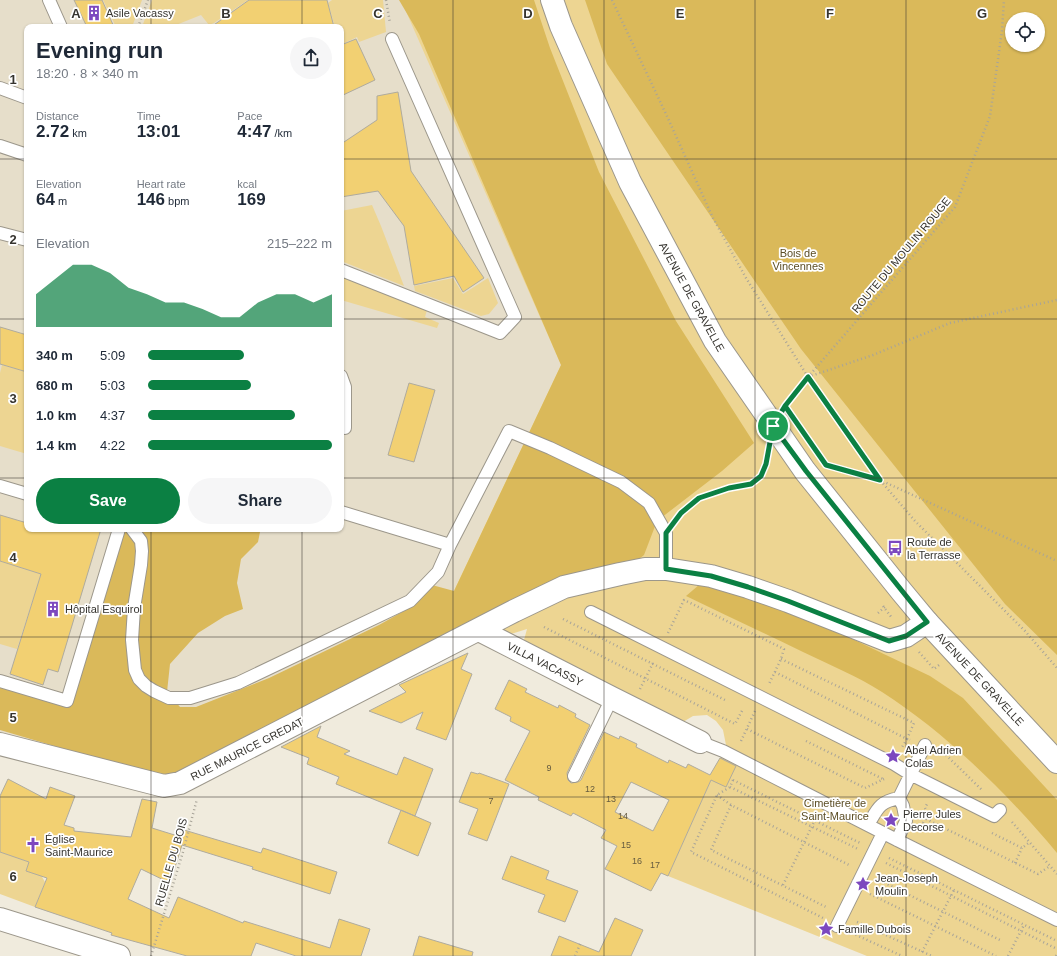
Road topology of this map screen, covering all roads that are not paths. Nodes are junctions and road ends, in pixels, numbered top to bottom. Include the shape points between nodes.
1 (49, 0) edge
2 (552, 0) edge
3 (60, 24) edge
4 (392, 39) road end
5 (0, 88) edge
6 (24, 97) edge
7 (0, 146) edge
8 (24, 154) edge
9 (0, 233) edge
10 (24, 239) edge
11 (344, 271) edge
12 (344, 384) edge
13 (345, 428) dead end
14 (0, 486) edge
15 (24, 493) edge
16 (344, 513) edge
17 (118, 532) edge
18 (134, 532) edge
19 (450, 545) junction
20 (666, 569) junction
21 (591, 612) dead end
22 (927, 622) junction
23 (479, 630) junction
24 (0, 681) edge
25 (612, 698) junction
26 (700, 742) joint
27 (0, 744) edge
28 (925, 745) dead end
29 (1057, 762) edge
30 (910, 774) junction
31 (574, 776) dead end
32 (899, 798) junction
33 (1000, 810) dead end
34 (868, 825) junction
35 (883, 832) junction
36 (897, 840) junction
37 (0, 919) edge
38 (1057, 920) edge
39 (840, 921) road end
40 (119, 956) edge

1 - 3 lane
2 - 22 street, AVENUE DE GRAVELLE via 630,182 715,341 806,471
4 - 11 lane via 515,317 500,333
5 - 6 lane
7 - 8 lane
9 - 10 lane
12 - 13 lane
14 - 15 lane
16 - 19 lane
17 - 24 lane via 67,701
18 - 19 lane via 141,541 142,551 132,640 135,670 146,686 169,698 177,699 190,698 238,683 410,601 438,572
19 - 20 lane via 509,431 621,482 649,503 666,533
20 - 22 street via 711,576 748,587 889,641 906,636
20 - 23 street via 626,573 564,587
21 - 30 lane
22 - 29 street, AVENUE DE GRAVELLE
23 - 25 street, VILLA VACASSY
23 - 27 street, RUE MAURICE GREDAT via 180,784 164,786
25 - 26 street, VILLA VACASSY
25 - 31 lane
26 - 34 lane via 724,750
28 - 30 lane
30 - 32 lane
30 - 33 lane via 994,816
32 - 34 lane via 887,800 878,807
32 - 36 lane via 906,822
34 - 35 lane
35 - 36 lane
35 - 39 lane
36 - 38 lane
37 - 40 street

